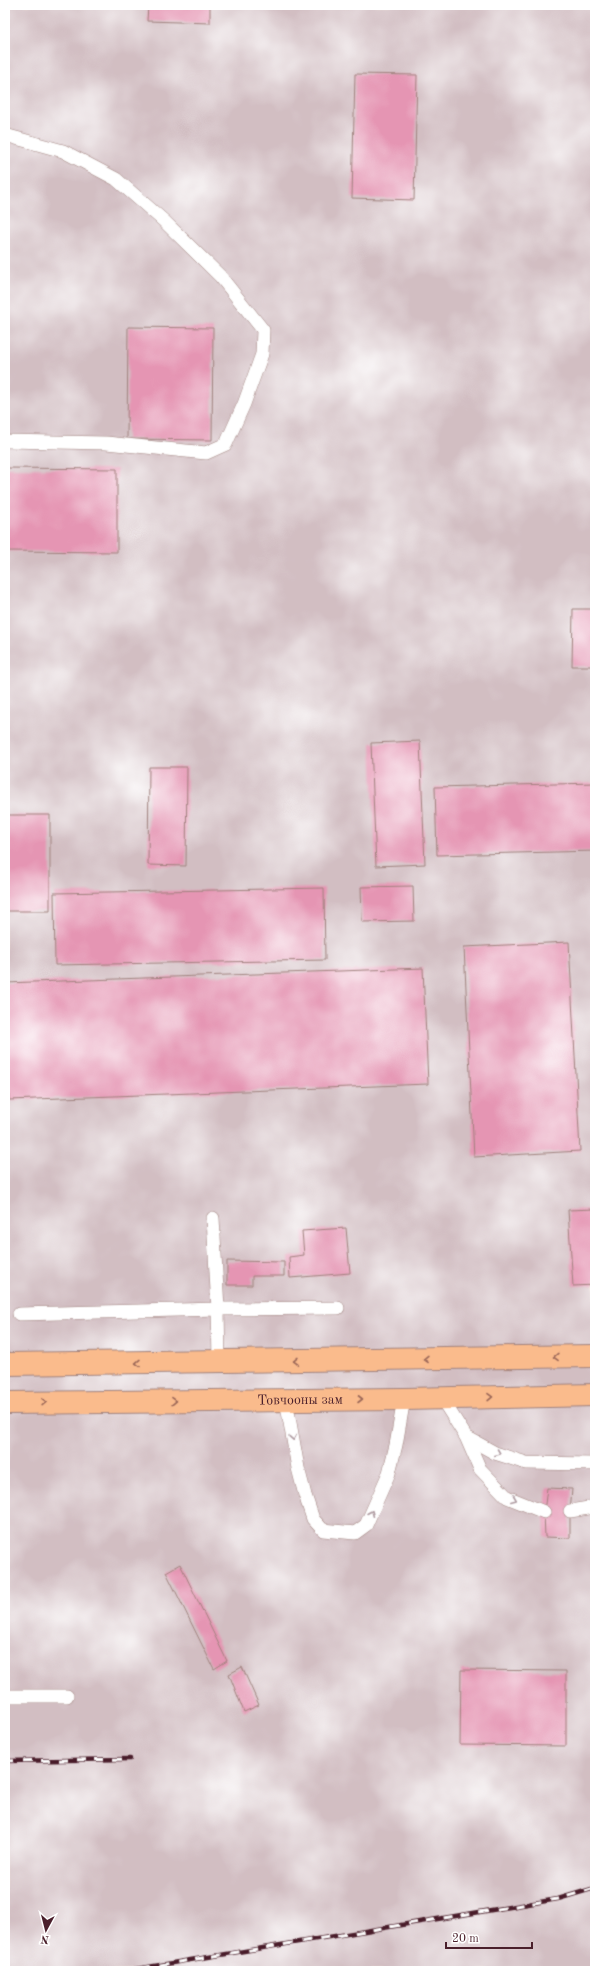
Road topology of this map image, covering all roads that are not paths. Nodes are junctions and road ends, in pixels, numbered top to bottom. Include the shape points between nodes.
1 (5, 135) edge
2 (5, 441) edge
3 (213, 1218) dead end
4 (218, 1308) junction
5 (338, 1308) dead end
6 (19, 1314) dead end
7 (595, 1356) edge
8 (219, 1362) junction
9 (5, 1364) edge
10 (595, 1395) edge
11 (442, 1398) junction
12 (404, 1399) junction
13 (286, 1400) junction
14 (5, 1403) edge
15 (466, 1437) junction
16 (595, 1464) edge
17 (595, 1507) edge
18 (570, 1511) dead end
19 (544, 1512) dead end
20 (5, 1696) edge
21 (67, 1696) dead end

1 - 2 lane via 62,151 116,179 164,221 220,276 263,330 262,354 226,444 206,453 106,442
3 - 4 lane
4 - 5 lane
4 - 6 lane
4 - 8 lane
7 -> 8 highway
8 -> 9 highway
11 -> 10 highway, Товчооны зам
11 - 12 highway, Товчооны зам
11 - 15 lane
13 -> 12 highway, Товчооны зам
13 -> 12 lane via 298,1468 313,1519 323,1530 355,1533 366,1525 389,1473
14 -> 13 highway, Товчооны зам
15 -> 16 lane via 495,1453 526,1463
15 -> 19 lane via 480,1469 507,1496
17 - 18 lane
20 - 21 lane

